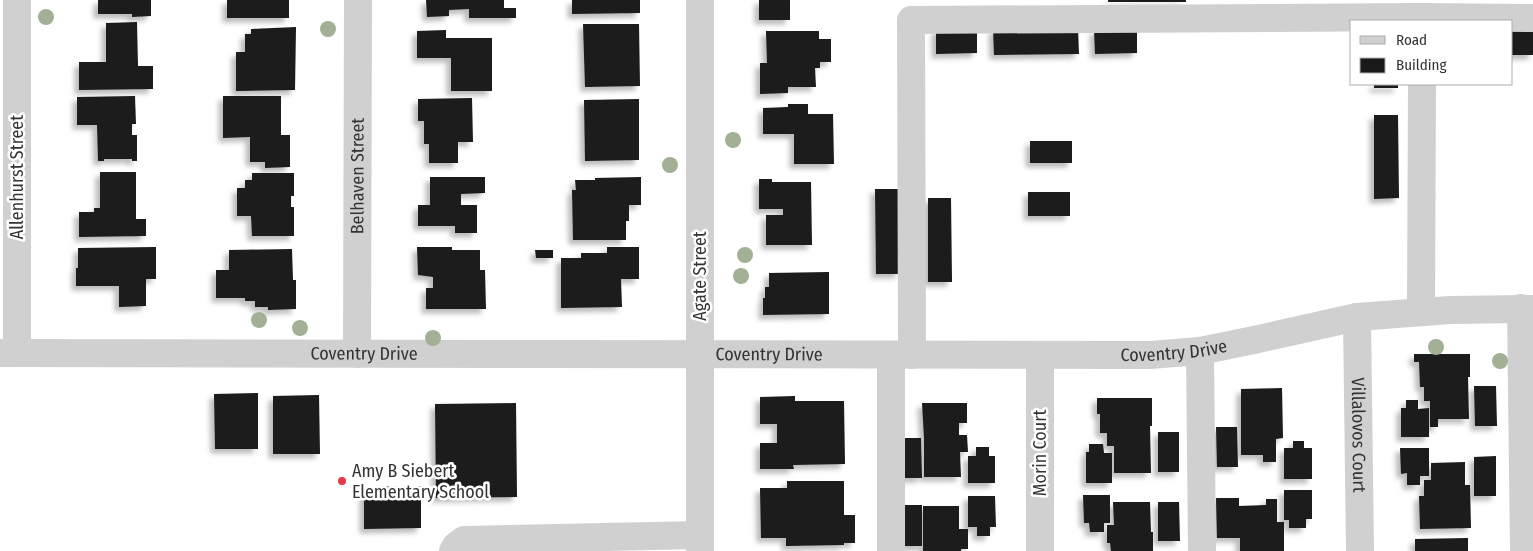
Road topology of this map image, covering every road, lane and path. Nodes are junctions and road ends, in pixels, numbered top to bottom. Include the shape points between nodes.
1 (18, 0) edge
2 (358, 0) edge
3 (700, 0) edge
4 (1533, 18) edge
5 (1422, 19) edge
6 (1422, 85) edge
7 (1527, 309) edge
8 (1421, 312) junction
9 (1357, 317) junction
10 (1200, 350) junction
11 (8, 353) edge
12 (357, 354) junction
13 (700, 355) junction
14 (901, 355) junction
15 (1040, 355) junction
16 (700, 543) edge
17 (654, 544) edge
18 (453, 551) edge
19 (891, 551) edge
20 (1040, 551) edge
21 (1202, 551) edge
22 (1360, 551) edge
23 (1524, 551) edge

1 - 11 street, Allenhurst Street
2 - 12 street, Belhaven Street
3 - 13 street, Agate Street
4 - 5 street
5 - 14 street via 911,20
6 - 8 street
7 - 8 street, Coventry Drive
7 - 23 street
8 - 9 street, Coventry Drive
9 - 10 street, Coventry Drive
9 - 22 street, Villalovos Court
10 - 15 street, Coventry Drive via 1150,355
10 - 21 street
11 - 12 street, Coventry Drive
12 - 13 street, Coventry Drive
13 - 14 street, Coventry Drive
13 - 16 street, Agate Street
14 - 15 street, Coventry Drive
14 - 19 street
15 - 20 street, Morin Court
16 - 17 street
17 - 18 street via 464,540

